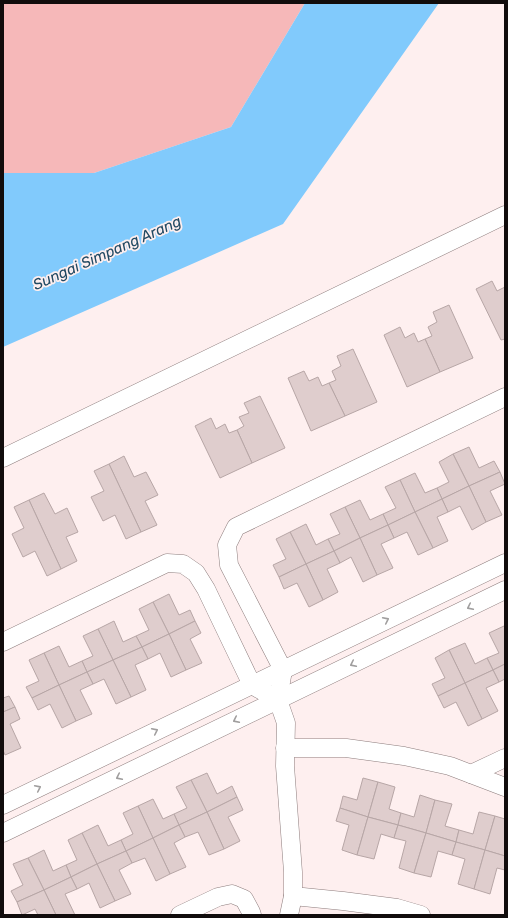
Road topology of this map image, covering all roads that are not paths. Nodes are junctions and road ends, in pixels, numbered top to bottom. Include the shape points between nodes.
1 (505, 215) edge
2 (505, 397) edge
3 (3, 458) edge
4 (505, 562) edge
5 (505, 590) edge
6 (3, 642) edge
7 (282, 670) junction
8 (252, 685) junction
9 (278, 700) junction
10 (285, 748) junction
11 (505, 758) edge
12 (471, 774) junction
13 (505, 787) edge
14 (3, 805) edge
15 (3, 833) edge
16 (293, 896) junction
17 (180, 915) edge
18 (252, 915) edge
19 (289, 915) edge
20 (421, 915) edge

1 - 3 street
2 - 7 street via 236,527 227,545 229,565
7 -> 4 street
5 -> 9 street
6 - 8 street via 167,563 183,564 196,573 206,588
7 - 8 street
7 - 9 street
8 - 9 street
14 -> 8 street
9 - 10 street via 286,723
9 -> 15 street
10 - 12 street via 346,748 404,756 450,766
10 - 16 street
11 - 12 street
12 - 13 street
16 - 19 street
16 - 20 street via 397,908
17 - 18 street via 218,897 232,894 244,899

